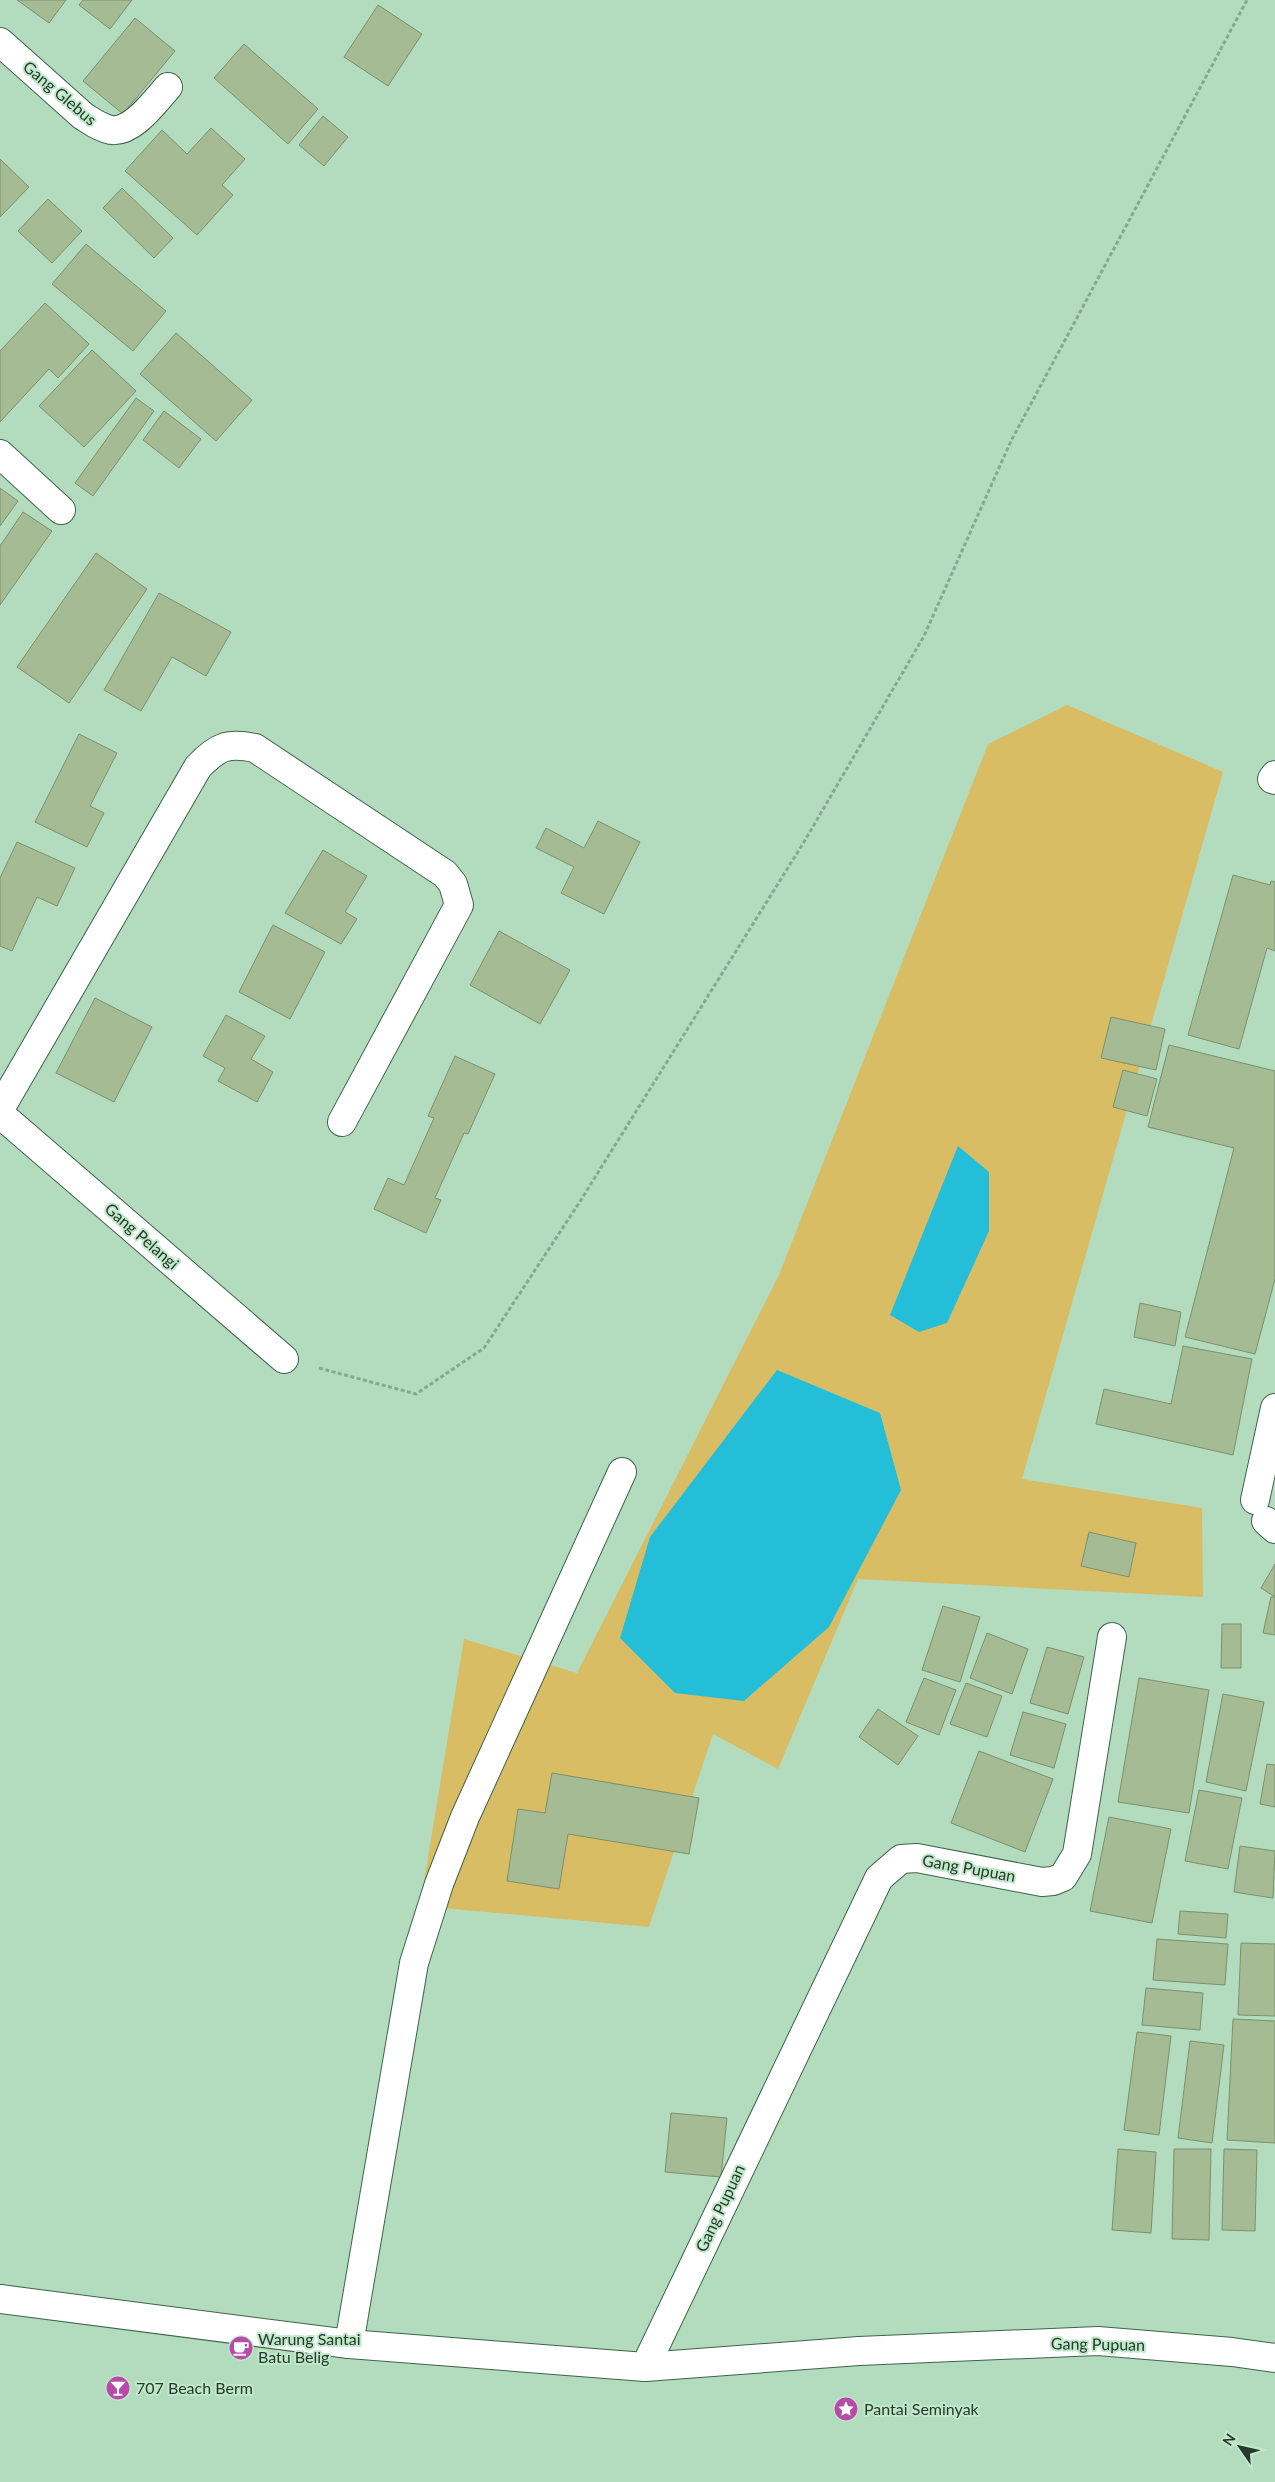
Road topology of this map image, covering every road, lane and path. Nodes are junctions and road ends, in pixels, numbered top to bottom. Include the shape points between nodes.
1 (1246, 0) edge
2 (0, 42) edge
3 (168, 87) dead end
4 (0, 454) edge
5 (61, 510) dead end
6 (1275, 775) edge
7 (1275, 780) edge
8 (0, 1109) edge
9 (0, 1114) edge
10 (342, 1122) dead end
11 (284, 1359) joint
12 (1275, 1408) edge
13 (622, 1472) dead end
14 (1266, 1517) edge
15 (1112, 1637) dead end
16 (0, 2299) edge
17 (349, 2344) junction
18 (1275, 2358) edge
19 (645, 2367) junction

1 - 11 path via 1012,442 924,636 804,842 484,1348 416,1394
2 - 3 street, Gang Glebus via 83,116 112,130 136,122
4 - 5 street
6 - 7 street via 1272,779
8 - 10 street via 198,767 223,747 239,744 255,748 445,874 453,884 459,905
9 - 11 street, Gang Pelangi
12 - 14 street
13 - 17 street via 465,1817 414,1963
15 - 19 street, Gang Pupuan via 1072,1865 1063,1877 1042,1882 917,1858 901,1859 878,1878
16 - 17 street
17 - 19 street
18 - 19 street, Gang Pupuan via 1098,2341 859,2351

